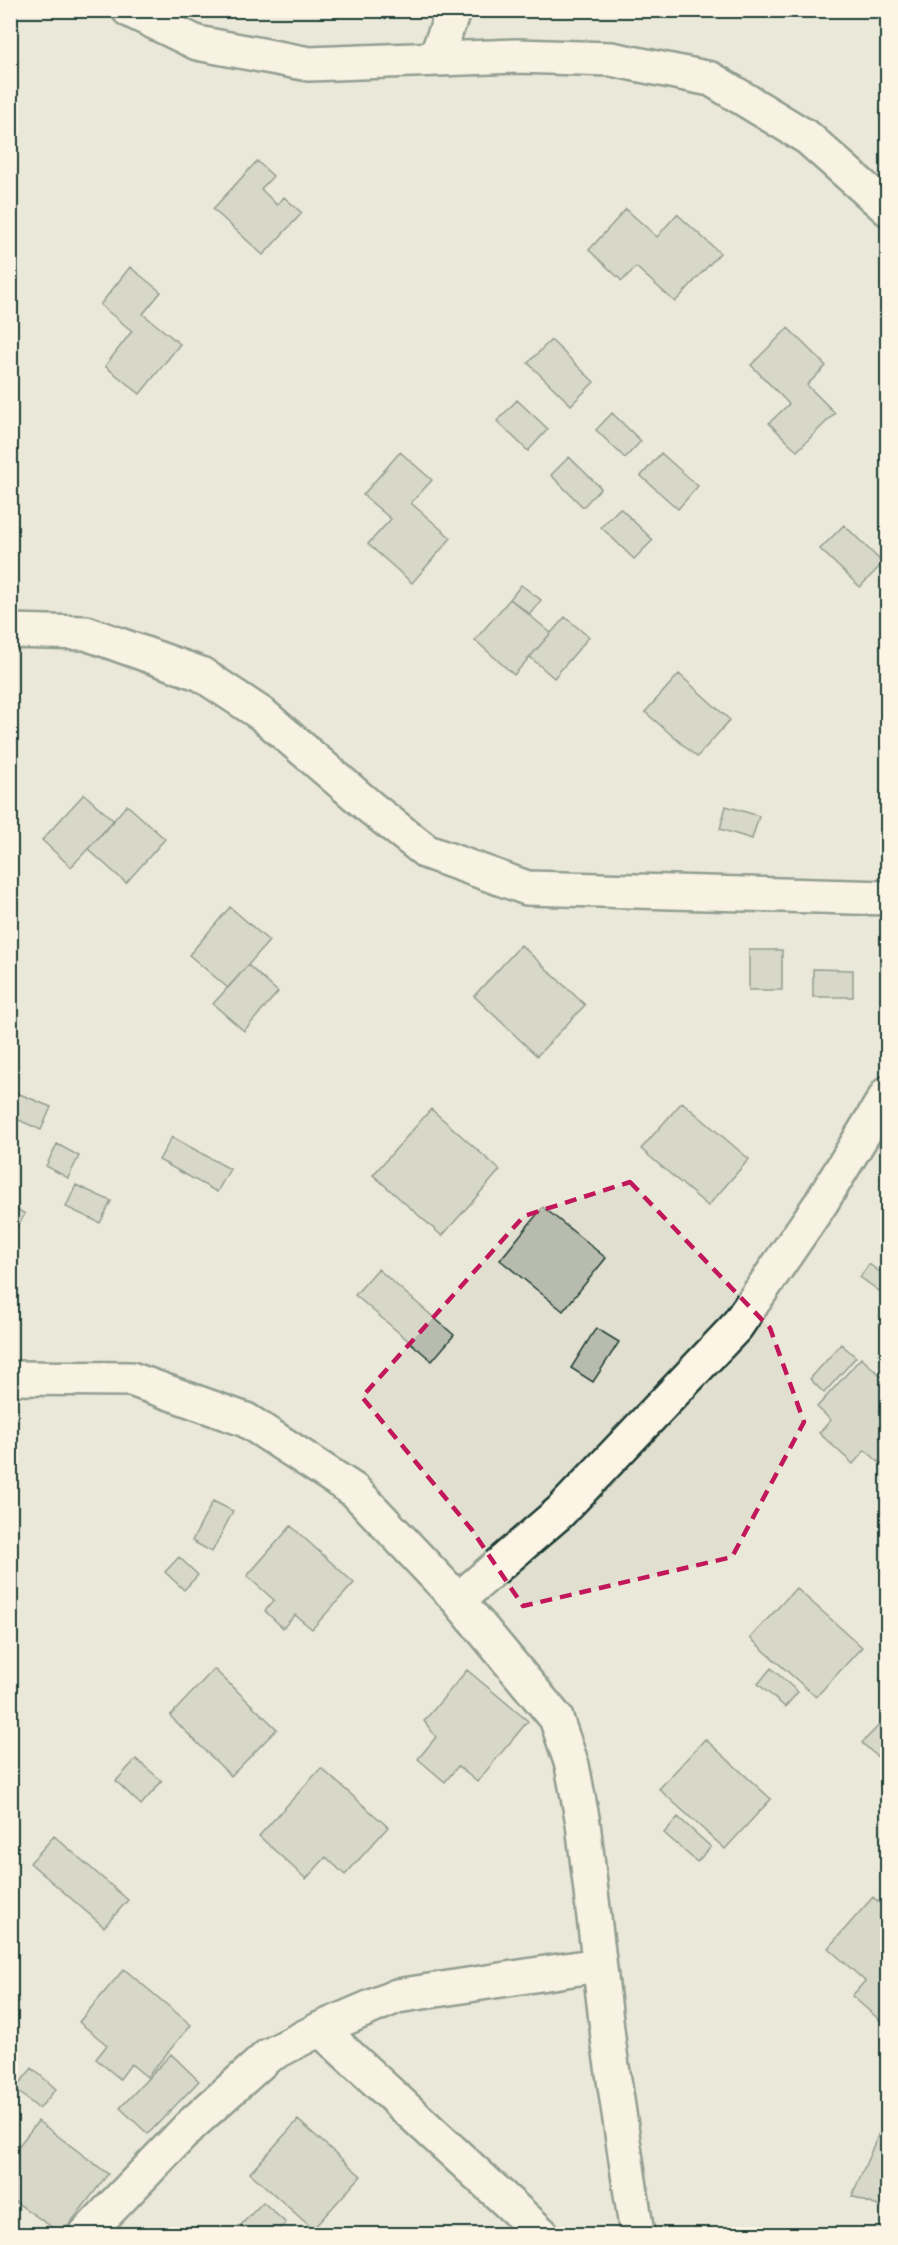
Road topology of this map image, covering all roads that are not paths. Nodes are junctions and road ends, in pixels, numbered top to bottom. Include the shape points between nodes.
1 (129, 10) edge
2 (453, 10) edge
3 (435, 59) junction
4 (886, 206) edge
5 (10, 631) edge
6 (888, 898) edge
7 (888, 1093) edge
8 (10, 1378) edge
9 (458, 1600) junction
10 (598, 1965) junction
11 (320, 2029) junction
12 (86, 2235) edge
13 (542, 2235) edge
14 (637, 2235) edge

1 - 3 street via 197,43 309,64
2 - 3 street
3 - 4 street via 611,59 711,79 808,138
5 - 6 street via 86,633 201,674 263,714 427,852 527,888
7 - 9 street via 821,1203 736,1327 560,1512
8 - 9 street via 131,1379 246,1420 355,1491
9 - 10 street via 556,1718 572,1765 583,1823
10 - 11 street via 397,1996
10 - 14 street
11 - 12 street via 268,2056 192,2124
11 - 13 street

